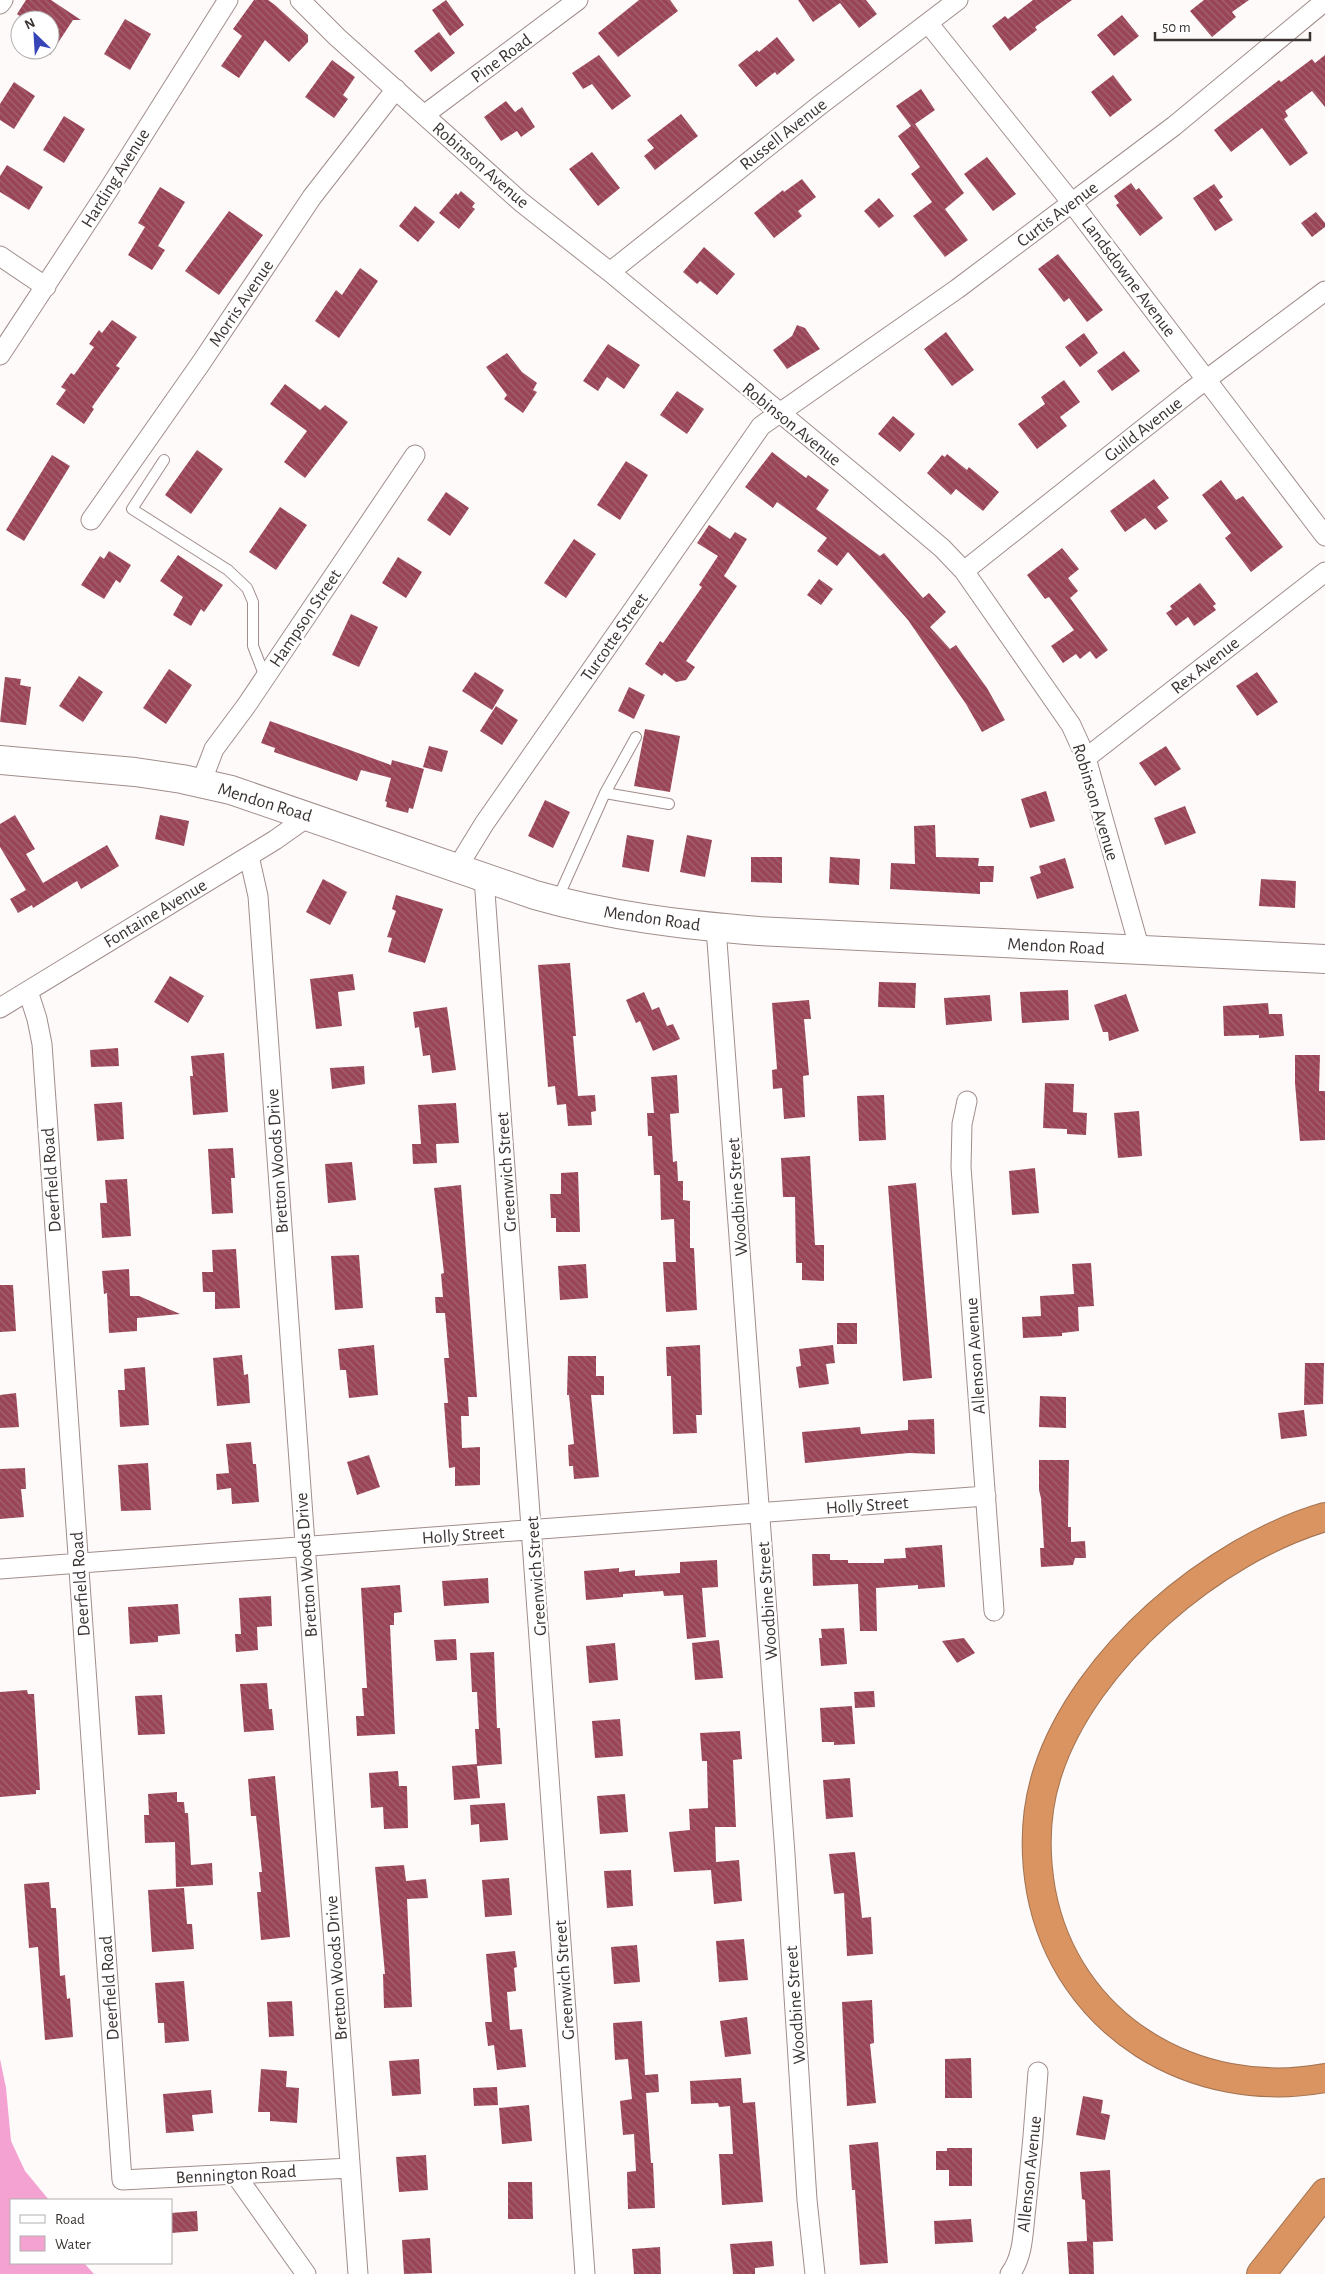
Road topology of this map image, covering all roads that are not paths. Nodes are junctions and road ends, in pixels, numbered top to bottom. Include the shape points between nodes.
1 (3, 0) edge
2 (228, 0) edge
3 (300, 0) edge
4 (578, 0) edge
5 (958, 0) edge
6 (1325, 1) edge
7 (0, 4) edge
8 (928, 23) junction
9 (396, 89) junction
10 (424, 115) junction
11 (1072, 202) junction
12 (0, 256) edge
13 (610, 272) junction
14 (46, 287) junction
15 (1325, 291) edge
16 (0, 355) edge
17 (1207, 379) junction
18 (779, 414) junction
19 (415, 455) dead end
20 (164, 460) dead end
21 (91, 520) dead end
22 (1325, 536) edge
23 (964, 571) junction
24 (1325, 572) edge
25 (266, 677) junction
26 (636, 737) dead end
27 (1086, 758) junction
28 (3, 765) edge
29 (201, 783) junction
30 (606, 793) junction
31 (669, 804) dead end
32 (309, 816) junction
33 (249, 856) junction
34 (457, 868) junction
35 (484, 878) junction
36 (557, 901) junction
37 (716, 928) junction
38 (1140, 950) junction
39 (1325, 959) edge
40 (28, 991) junction
41 (0, 1008) edge
42 (967, 1101) dead end
43 (986, 1496) junction
44 (760, 1513) junction
45 (1325, 1517) edge
46 (532, 1530) junction
47 (305, 1546) junction
48 (78, 1563) junction
49 (0, 1569) edge
50 (994, 1611) dead end
51 (1038, 2072) dead end
52 (1325, 2078) edge
53 (350, 2168) junction
54 (236, 2174) junction
55 (122, 2180) joint
56 (1325, 2193) edge
57 (306, 2274) edge
58 (358, 2274) edge
59 (585, 2274) edge
60 (815, 2274) edge
61 (1010, 2274) edge
62 (1261, 2274) edge

1 - 7 street
2 - 14 street, Harding Avenue
3 - 9 street, Robinson Avenue
4 - 10 street, Pine Road
5 - 8 street, Russell Avenue
6 - 11 street, Curtis Avenue via 1174,126
8 - 11 street, Landsdowne Avenue
8 - 13 street, Russell Avenue
9 - 10 street, Robinson Avenue
9 - 21 street, Morris Avenue via 312,197
10 - 13 street, Robinson Avenue via 521,202
11 - 17 street, Landsdowne Avenue
11 - 18 street, Curtis Avenue via 957,289
12 - 14 street
13 - 18 street, Robinson Avenue
14 - 16 street, Harding Avenue
15 - 17 street, Guild Avenue
17 - 22 street, Landsdowne Avenue
17 - 23 street, Guild Avenue
18 - 23 street, Robinson Avenue via 935,542
18 - 34 street, Turcotte Street via 761,426 484,824
19 - 25 street, Hampson Street
20 - 25 lane via 132,509 228,570 247,588 253,602 252,646
23 - 27 street, Robinson Avenue via 1071,725
24 - 27 street, Rex Avenue
25 - 29 street, Hampson Street via 214,749
26 - 30 lane
27 - 38 street, Robinson Avenue
28 - 29 street, Mendon Road via 127,771
29 - 32 street, Mendon Road
30 - 31 lane
30 - 36 lane
32 - 33 street, Fontaine Avenue
32 - 34 street, Mendon Road
33 - 40 street, Fontaine Avenue
33 - 47 street, Bretton Woods Drive via 258,896
34 - 35 street, Mendon Road
35 - 36 street, Mendon Road
35 - 46 street, Greenwich Street
36 - 37 street, Mendon Road via 642,918
37 - 38 street, Mendon Road
37 - 44 street, Woodbine Street
38 - 39 street, Mendon Road
40 - 41 street, Fontaine Avenue
40 - 48 street, Deerfield Road via 38,1019 42,1044
42 - 43 street, Allenson Avenue via 960,1159
43 - 44 street, Holly Street
43 - 50 street, Allenson Avenue
44 - 46 street, Holly Street
44 - 60 street, Woodbine Street via 807,2200
45 - 52 highway via 1266,1540 1216,1568 1168,1606 1122,1652 1075,1714 1053,1757 1042,1794 1036,1848 1044,1904 1061,1952 1096,2004 1126,2032 1172,2060 1225,2078 1279,2083
46 - 47 street, Holly Street
46 - 59 street, Greenwich Street
47 - 48 street, Holly Street
47 - 53 street, Bretton Woods Drive
48 - 49 street, Holly Street
48 - 55 street, Deerfield Road
51 - 61 street, Allenson Avenue via 1020,2250 1017,2265
53 - 54 street, Bennington Road
53 - 58 street, Bretton Woods Drive
54 - 55 street, Bennington Road
54 - 57 street
56 - 62 highway

